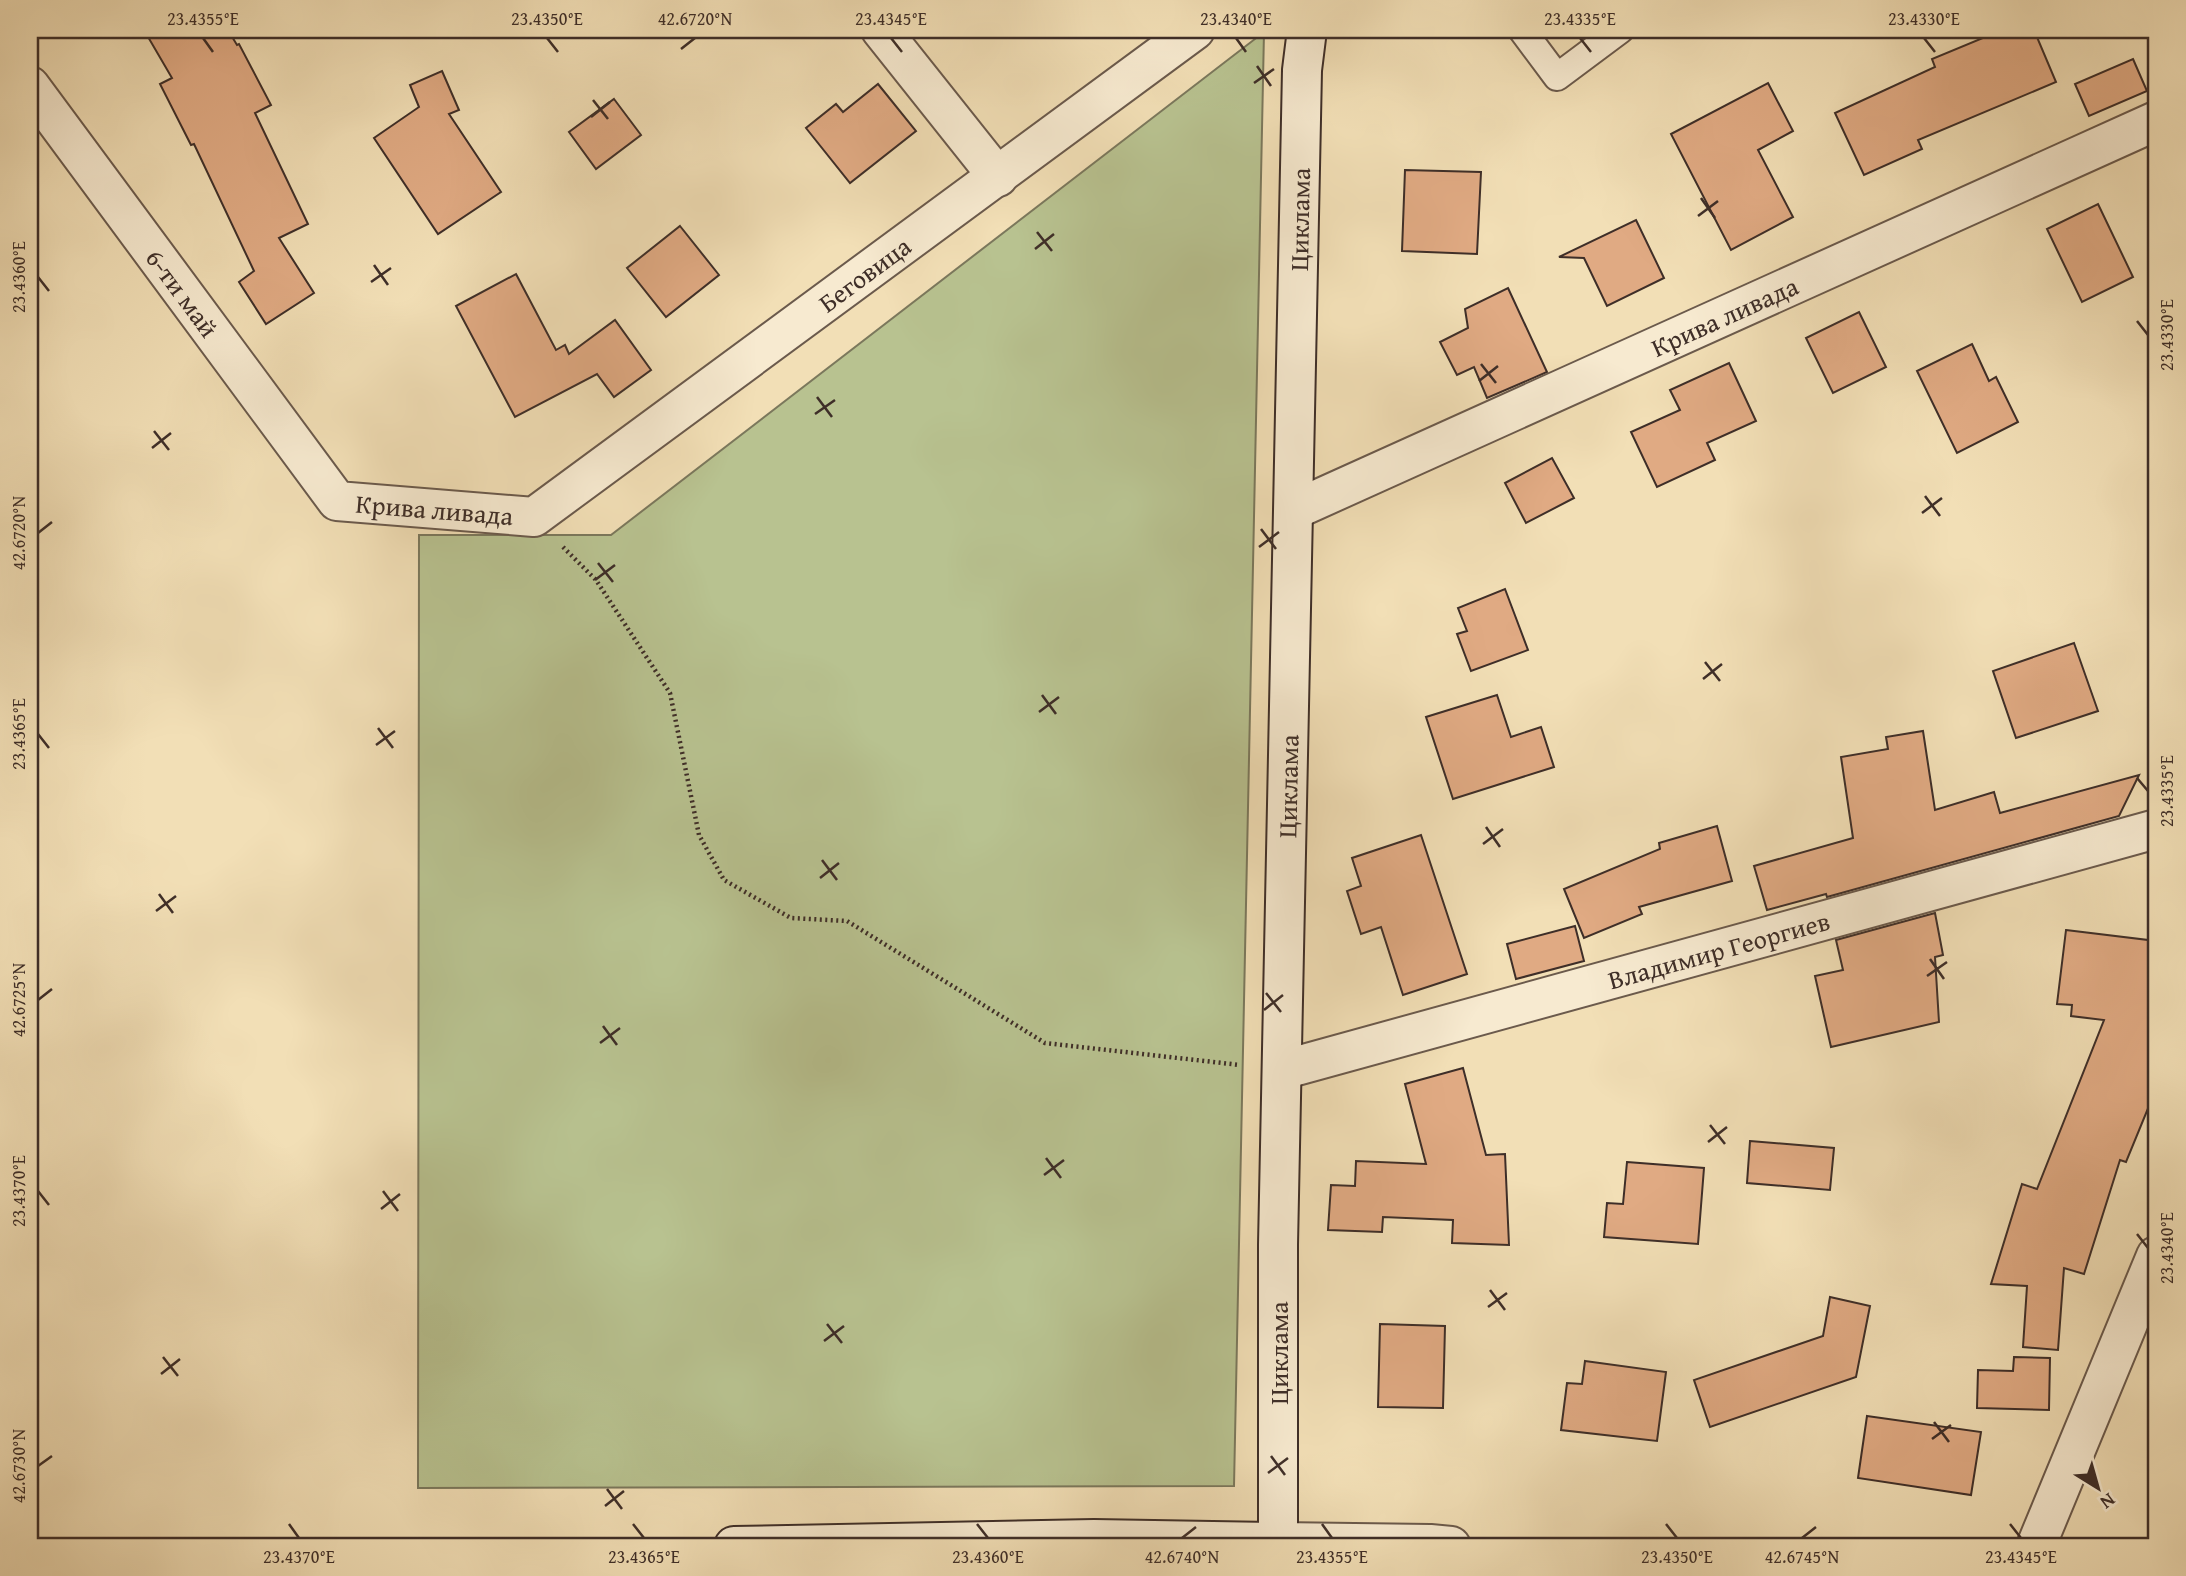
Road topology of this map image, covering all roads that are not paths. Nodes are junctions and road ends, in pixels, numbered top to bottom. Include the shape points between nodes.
1 (881, 30) edge
2 (1195, 30) edge
3 (1307, 30) edge
4 (1522, 30) edge
5 (1620, 30) edge
6 (30, 86) edge
7 (2156, 121) edge
8 (998, 177) junction
9 (337, 500) joint
10 (1294, 510) junction
11 (534, 517) joint
12 (2156, 829) edge
13 (1283, 1070) junction
14 (2156, 1256) edge
15 (1278, 1542) junction
16 (734, 1546) edge
17 (1451, 1546) edge
18 (2036, 1546) edge

1 - 8 street
2 - 8 street, Беговица
3 - 10 street, Циклама via 1302,70
4 - 5 lane via 1557,77
6 - 9 street, 6-ти май
7 - 10 street, Крива ливада
8 - 11 street, Беговица
9 - 11 street, Крива ливада
10 - 13 street, Циклама
12 - 13 street, Владимир Георгиев
13 - 15 street, Циклама
14 - 18 street
15 - 16 street via 1094,1539
15 - 17 street

